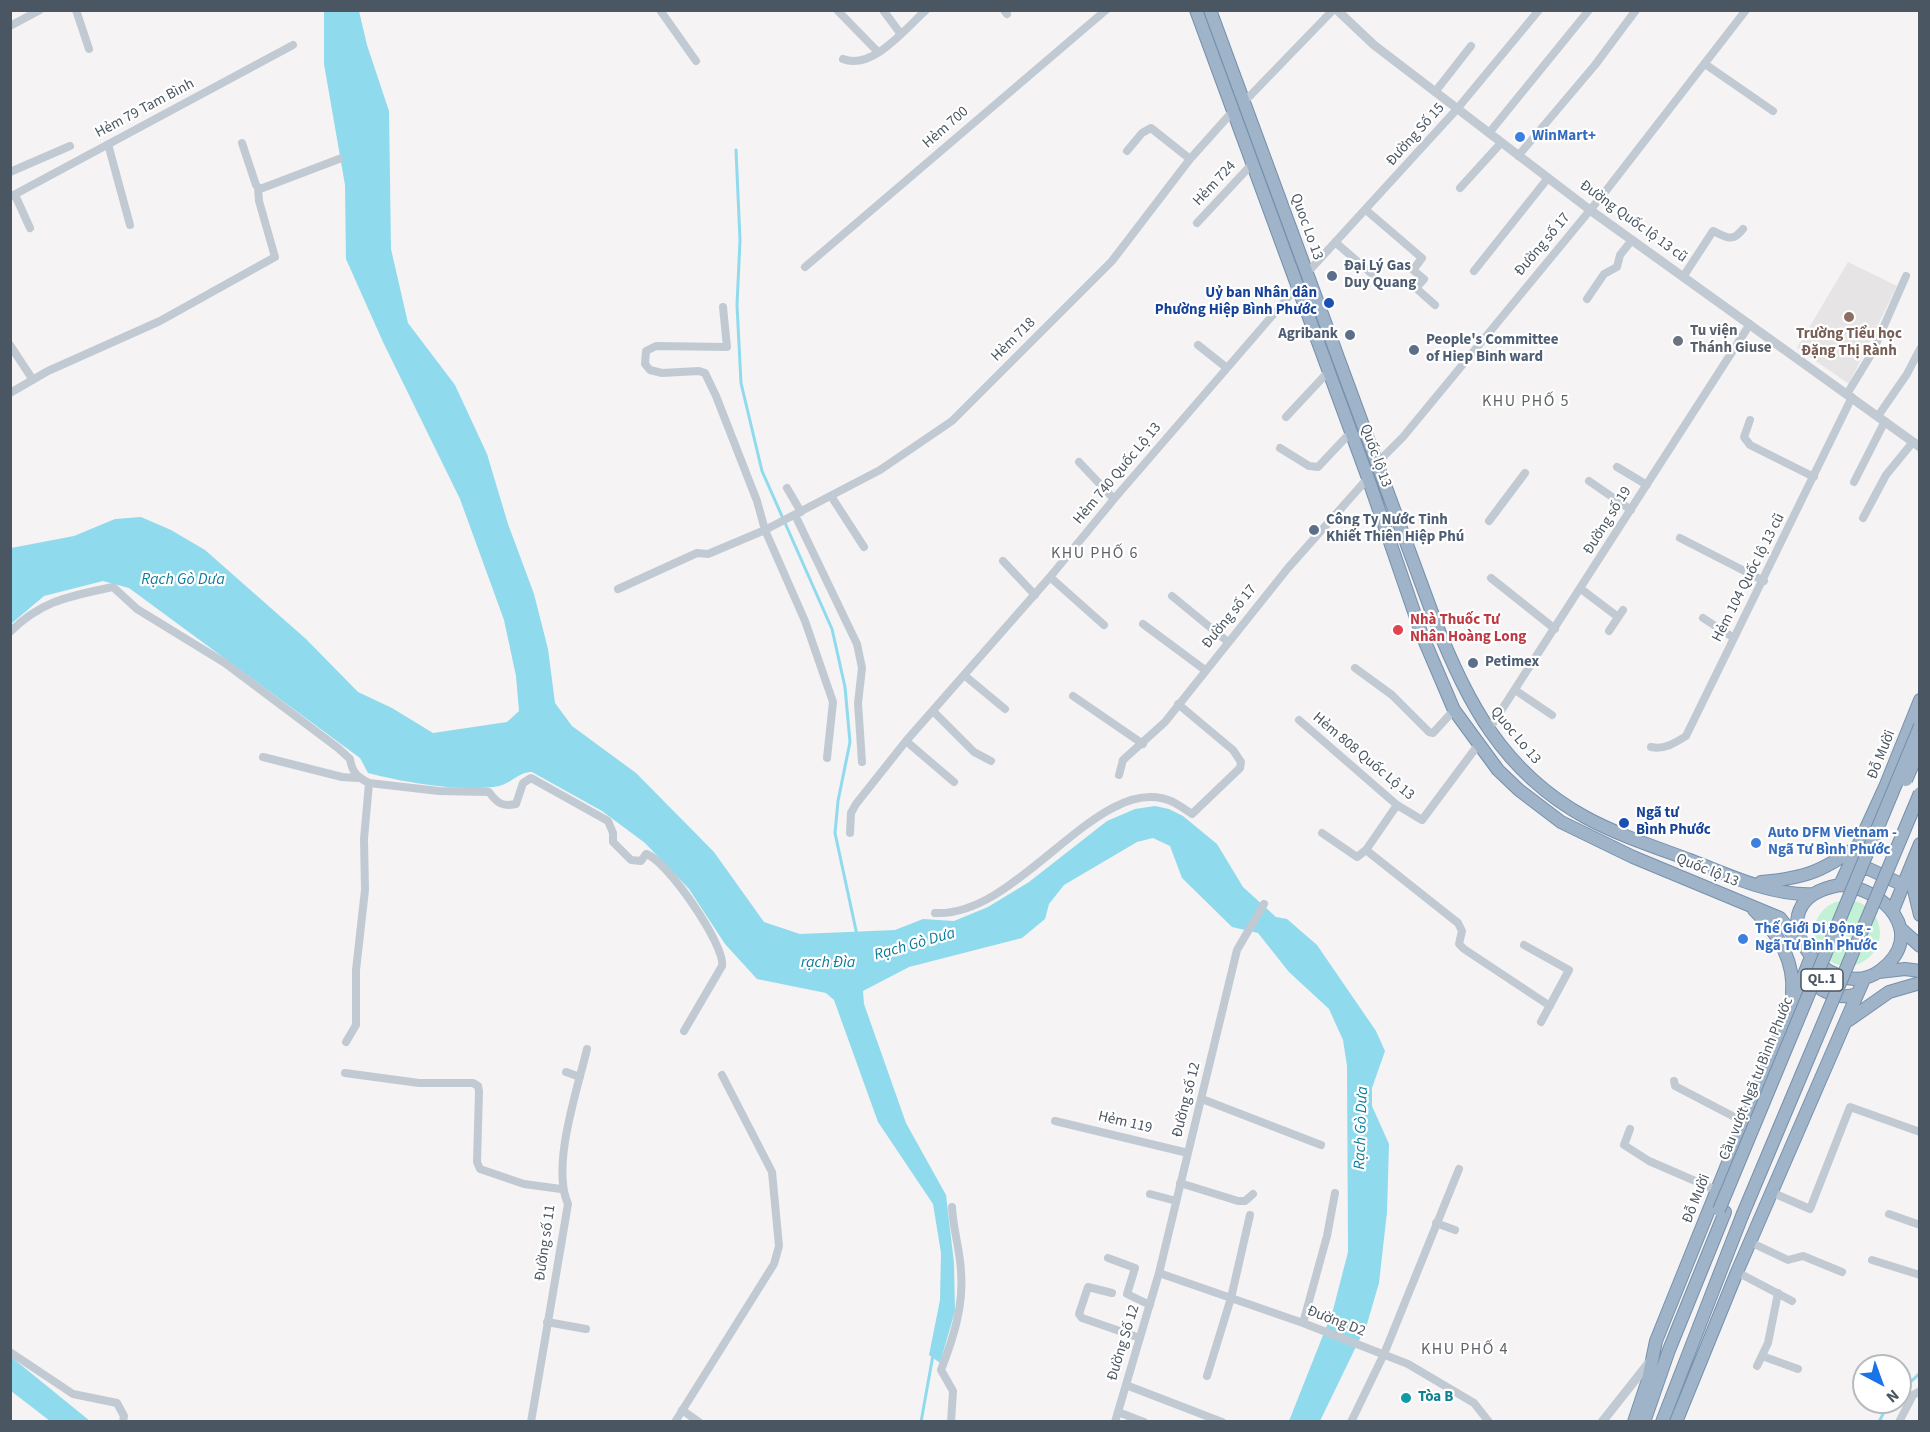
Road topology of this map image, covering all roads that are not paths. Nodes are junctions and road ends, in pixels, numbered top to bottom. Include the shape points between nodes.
1 (40, 10) edge
2 (76, 10) edge
3 (660, 10) edge
4 (883, 10) edge
5 (926, 10) edge
6 (1106, 10) edge
7 (1196, 10) edge
8 (1210, 10) edge
9 (1335, 10) edge
10 (1539, 10) edge
11 (1589, 10) edge
12 (1636, 10) edge
13 (1746, 10) edge
14 (838, 11) edge
15 (10, 26) edge
16 (900, 33) junction
17 (293, 45) dead end
18 (1471, 46) dead end
19 (89, 49) dead end
20 (878, 52) junction
21 (843, 59) dead end
22 (696, 61) dead end
23 (1705, 64) junction
24 (1435, 92) junction
25 (1245, 101) junction
26 (1458, 109) junction
27 (1233, 111) junction
28 (1773, 111) dead end
29 (1489, 133) junction
30 (242, 143) dead end
31 (1501, 143) junction
32 (108, 144) junction
33 (69, 146) dead end
34 (1127, 151) dead end
35 (1518, 156) junction
36 (339, 159) dead end
37 (1190, 159) junction
38 (1252, 164) junction
39 (10, 172) edge
40 (1548, 178) junction
41 (258, 188) junction
42 (1460, 188) dead end
43 (13, 196) edge
44 (1366, 210) junction
45 (1590, 210) junction
46 (1197, 223) dead end
47 (129, 225) dead end
48 (30, 228) dead end
49 (1743, 229) dead end
50 (1632, 240) junction
51 (1335, 242) junction
52 (805, 267) dead end
53 (1474, 271) dead end
54 (1307, 273) junction
55 (1906, 276) dead end
56 (1683, 277) junction
57 (1380, 281) dead end
58 (1297, 287) junction
59 (1587, 299) dead end
60 (1435, 305) dead end
61 (723, 307) dead end
62 (1750, 324) junction
63 (10, 345) edge
64 (1198, 345) dead end
65 (1920, 349) edge
66 (1227, 368) junction
67 (1328, 372) junction
68 (33, 380) junction
69 (10, 393) edge
70 (1850, 395) junction
71 (1286, 417) dead end
72 (1881, 419) junction
73 (1750, 420) dead end
74 (1351, 432) junction
75 (1916, 445) edge
76 (1280, 448) dead end
77 (1079, 462) dead end
78 (1377, 463) junction
79 (1617, 466) dead end
80 (1525, 473) dead end
81 (1814, 477) junction
82 (1368, 478) junction
83 (1589, 481) dead end
84 (1854, 482) dead end
85 (1647, 486) junction
86 (787, 488) dead end
87 (831, 496) junction
88 (1114, 499) junction
89 (1631, 510) junction
90 (798, 513) junction
91 (1863, 518) dead end
92 (1489, 521) dead end
93 (765, 530) junction
94 (1680, 538) dead end
95 (864, 547) dead end
96 (1003, 561) dead end
97 (1050, 578) junction
98 (1491, 578) dead end
99 (1764, 581) junction
100 (618, 589) dead end
101 (1581, 589) junction
102 (1035, 595) junction
103 (1172, 596) dead end
104 (1703, 618) dead end
105 (1143, 624) dead end
106 (1104, 625) dead end
107 (1555, 629) junction
108 (1609, 631) dead end
109 (10, 632) edge
110 (1734, 638) junction
111 (1228, 642) junction
112 (1355, 668) dead end
113 (1204, 670) junction
114 (964, 675) junction
115 (1515, 690) junction
116 (1072, 696) dead end
117 (1920, 700) edge
118 (1178, 704) junction
119 (1005, 709) dead end
120 (1454, 710) junction
121 (933, 711) junction
122 (1552, 715) dead end
123 (1299, 720) dead end
124 (1920, 726) edge
125 (1488, 731) junction
126 (906, 741) junction
127 (1143, 744) junction
128 (1478, 745) junction
129 (1651, 747) dead end
130 (1920, 748) edge
131 (263, 757) dead end
132 (827, 758) dead end
133 (991, 761) dead end
134 (862, 762) dead end
135 (1119, 775) dead end
136 (357, 778) junction
137 (954, 782) dead end
138 (369, 783) junction
139 (1920, 793) edge
140 (1396, 806) junction
141 (1920, 813) edge
142 (850, 833) dead end
143 (1322, 833) dead end
144 (1859, 845) junction
145 (1918, 849) edge
146 (1366, 850) junction
147 (1848, 870) junction
148 (1754, 882) junction
149 (1840, 885) junction
150 (1903, 885) junction
151 (1813, 894) junction
152 (1746, 903) junction
153 (1264, 904) dead end
154 (1893, 910) junction
155 (935, 913) dead end
156 (1920, 915) edge
157 (1900, 928) junction
158 (1524, 945) dead end
159 (1802, 945) junction
160 (1920, 946) edge
161 (1811, 957) junction
162 (1920, 971) edge
163 (1878, 972) junction
164 (1804, 974) junction
165 (1864, 978) junction
166 (1920, 983) edge
167 (1857, 994) junction
168 (1550, 1006) junction
169 (1791, 1006) junction
170 (1541, 1022) dead end
171 (1845, 1023) junction
172 (684, 1031) dead end
173 (345, 1042) dead end
174 (587, 1049) dead end
175 (566, 1072) dead end
176 (345, 1073) dead end
177 (722, 1075) dead end
178 (580, 1077) junction
179 (1674, 1081) dead end
180 (1202, 1099) junction
181 (1055, 1121) dead end
182 (1744, 1122) junction
183 (1630, 1129) dead end
184 (1920, 1132) edge
185 (1321, 1145) dead end
186 (1188, 1153) junction
187 (1459, 1169) dead end
188 (1180, 1184) junction
189 (561, 1189) junction
190 (1716, 1190) junction
191 (1335, 1192) dead end
192 (1771, 1192) junction
193 (1150, 1194) dead end
194 (1253, 1194) dead end
195 (1176, 1201) junction
196 (952, 1207) dead end
197 (1722, 1211) junction
198 (1889, 1214) dead end
199 (1250, 1215) dead end
200 (1745, 1218) junction
201 (1436, 1222) junction
202 (1920, 1224) edge
203 (1455, 1230) dead end
204 (1750, 1242) junction
205 (1108, 1258) dead end
206 (1872, 1260) dead end
207 (1737, 1272) junction
208 (1842, 1272) dead end
209 (1159, 1273) junction
210 (1920, 1275) edge
211 (1112, 1293) dead end
212 (1778, 1293) junction
213 (1231, 1298) junction
214 (1792, 1300) dead end
215 (1150, 1305) junction
216 (547, 1322) junction
217 (1304, 1323) junction
218 (586, 1329) dead end
219 (1140, 1338) junction
220 (10, 1352) edge
221 (1668, 1352) junction
222 (1384, 1354) junction
223 (1687, 1356) junction
224 (1762, 1356) junction
225 (1653, 1358) junction
226 (1757, 1366) dead end
227 (1798, 1369) dead end
228 (1207, 1376) dead end
229 (1694, 1378) junction
230 (1648, 1380) junction
231 (1126, 1385) junction
232 (1920, 1392) edge
233 (1653, 1398) junction
234 (682, 1410) junction
235 (1118, 1412) junction
236 (1662, 1421) edge
237 (123, 1422) edge
238 (531, 1422) edge
239 (675, 1422) edge
240 (699, 1422) edge
241 (951, 1422) edge
242 (1116, 1422) edge
243 (1144, 1422) edge
244 (1222, 1422) edge
245 (1351, 1422) edge
246 (1489, 1422) edge
247 (1602, 1422) edge
248 (1634, 1422) edge
249 (1644, 1422) edge
250 (1676, 1422) edge
251 (1899, 1422) edge

1 - 15 street
2 - 19 street
3 - 22 street
4 - 16 street
5 - 16 street
6 - 52 street, Hẻm 700
7 - 27 highway, Quốc lộ 13
8 - 25 highway, Quoc Lo 13
9 - 24 street, Đường Quốc lộ 13 cũ
9 - 25 street
10 - 26 street, Đường Số 15
11 - 29 street
12 - 35 street
13 - 23 street, Đường số 17
14 - 20 street
16 - 20 street
17 - 32 street, Hẻm 79 Tam Bình
18 - 24 street
20 - 21 street via 861,61
23 - 28 street
23 - 45 street, Đường số 17
24 - 26 street, Đường Quốc lộ 13 cũ
25 - 54 highway, Quoc Lo 13
26 - 29 street, Đường Quốc lộ 13 cũ
26 - 44 street, Đường Số 15
27 - 37 street, Hẻm 718
27 - 38 highway, Quốc lộ 13
29 - 31 street, Đường Quốc lộ 13 cũ
30 - 41 street
31 - 35 street, Đường Quốc lộ 13 cũ
31 - 42 street
32 - 43 street, Hẻm 79 Tam Bình
32 - 47 street
33 - 39 street
34 - 37 street via 1151,128
35 - 40 street, Đường Quốc lộ 13 cũ
36 - 41 street
37 - 87 street, Hẻm 718 via 1112,261 952,421 880,470
38 - 46 street, Hẻm 724
38 - 58 highway, Quốc lộ 13
40 - 45 street, Đường Quốc lộ 13 cũ
40 - 53 street
41 - 68 street via 275,257 160,321
43 - 48 street
44 - 51 street, Đường Số 15
44 - 60 street via 1422,258 1413,270 1424,279 1416,288
45 - 50 street, Đường Quốc lộ 13 cũ
45 - 78 street, Đường số 17 via 1403,438
49 - 56 street via 1735,239 1713,231
50 - 56 street, Đường Quốc lộ 13 cũ
50 - 59 street via 1620,255 1617,267 1604,274
51 - 54 street, Đường Số 15
51 - 57 street
54 - 78 highway, Quoc Lo 13
55 - 70 street, Hẻm 104 Quốc lộ 13 cũ
56 - 62 street, Đường Quốc lộ 13 cũ
58 - 66 street, Hẻm 740 Quốc Lộ 13
58 - 67 highway, Quốc lộ 13
61 - 93 street via 727,347 656,346 646,351 645,364 662,373 705,373 737,446
62 - 70 street, Đường Quốc lộ 13 cũ
62 - 85 street, Đường số 19
63 - 68 street
64 - 66 street
65 - 72 street
66 - 88 street, Hẻm 740 Quốc Lộ 13
67 - 71 street
67 - 74 highway, Quốc lộ 13
68 - 69 street
70 - 72 street, Đường Quốc lộ 13 cũ
70 - 81 street, Hẻm 104 Quốc lộ 13 cũ
72 - 75 street, Đường Quốc lộ 13 cũ
72 - 84 street
73 - 81 street via 1744,437 1750,445
74 - 76 street via 1318,466 1309,466
74 - 82 highway, Quốc lộ 13
75 - 91 street via 1886,475
77 - 88 street
78 - 125 highway, Quoc Lo 13 via 1446,650
79 - 85 street
80 - 92 street
81 - 99 street, Hẻm 104 Quốc lộ 13 cũ
82 - 111 street, Đường số 17
82 - 120 highway, Quốc lộ 13 via 1422,635
83 - 89 street
85 - 89 street, Đường số 19
86 - 90 street
87 - 90 street, Hẻm 718
87 - 95 street
88 - 97 street, Hẻm 740 Quốc Lộ 13
89 - 101 street, Đường số 19
90 - 93 street, Hẻm 718
90 - 134 street via 856,644 862,668 858,703
93 - 100 street, Hẻm 718 via 708,554 697,553
93 - 132 street via 805,621 833,702
94 - 99 street
96 - 102 street
97 - 102 street, Hẻm 740 Quốc Lộ 13
97 - 106 street
98 - 107 street
99 - 110 street, Hẻm 104 Quốc lộ 13 cũ
101 - 107 street, Đường số 19
101 - 108 street via 1620,614
102 - 114 street, Hẻm 740 Quốc Lộ 13
103 - 111 street
104 - 110 street
105 - 113 street
107 - 115 street, Đường số 19
109 - 136 street via 50,602 113,587 137,609 225,663 338,748 350,759
110 - 129 street, Hẻm 104 Quốc lộ 13 cũ via 1686,736 1675,744
111 - 113 street, Đường số 17
112 - 120 street via 1392,695 1429,732 1433,733
113 - 118 street, Đường số 17
114 - 119 street
114 - 121 street, Hẻm 740 Quốc Lộ 13
115 - 122 street
115 - 125 street, Đường số 19
116 - 127 street
117 - 144 highway, Đỗ Mười
118 - 127 street, Đường số 17
118 - 155 street via 1233,750 1241,762 1192,814 1171,801 1147,797 1125,802 1098,816 1021,879 987,900 956,913
120 - 128 highway, Quốc lộ 13
121 - 126 street, Hẻm 740 Quốc Lộ 13
121 - 133 street via 974,752
123 - 140 street, Hẻm 808 Quốc Lộ 13
124 - 197 highway, Cầu vượt Ngã tư Bình Phước / QL.1, bridge
125 - 148 highway, Quoc Lo 13 via 1546,792 1586,817
126 - 137 street
126 - 142 street, Hẻm 740 Quốc Lộ 13 via 851,813
127 - 135 street, Đường số 17 via 1121,763
128 - 140 street, Hẻm 808 Quốc Lộ 13 via 1422,820
128 - 152 highway, Quốc lộ 13 via 1519,790 1561,822 1633,857
130 - 197 highway, Cầu vượt Ngã tư Bình Phước / QL.1, bridge
131 - 136 street
136 - 138 street
138 - 172 street via 489,792 495,801 508,806 516,804 523,783 531,778 608,821 614,833 613,842 631,860 641,861 646,854 653,855 680,884 724,958
138 - 173 street via 356,1025
139 - 200 highway, QL.1, bridge
140 - 146 street
141 - 200 highway, QL.1
143 - 146 street via 1357,857
144 - 147 highway, Đỗ Mười
144 - 148 highway via 1803,877
145 - 150 highway
145 - 156 highway via 1914,890
146 - 168 street via 1458,923 1462,931 1459,944 1464,949
147 - 149 highway, Đỗ Mười
147 - 150 highway via 1869,869
148 - 151 highway, Quốc lộ 13 via 1790,894
149 - 151 highway
149 - 154 highway via 1866,892
150 - 154 highway
151 - 159 highway via 1799,916
152 - 159 highway, Quốc lộ 13 via 1780,918
152 - 169 highway via 1779,938 1791,971
153 - 180 street, Đường số 12 via 1237,950
154 - 157 highway
157 - 160 highway
157 - 163 highway via 1895,955
158 - 168 street via 1569,970
159 - 161 highway
161 - 164 highway, Đỗ Mười / QL.1
161 - 165 highway via 1841,975
162 - 163 highway
163 - 165 highway
164 - 167 highway via 1824,991 1844,996
164 - 169 highway, Đỗ Mười / QL.1
165 - 167 highway, QL.1
166 - 171 highway via 1884,994
167 - 171 highway, QL.1
168 - 170 street
169 - 182 highway, Đỗ Mười / QL.1
171 - 192 highway, QL.1
174 - 178 street
175 - 178 street
176 - 189 street, Đường số 11 via 419,1083 473,1083 478,1086 480,1169 524,1184
177 - 234 street via 772,1172 779,1246 774,1264
178 - 189 street via 562,1159
179 - 182 street via 1685,1092
180 - 185 street
180 - 186 street, Đường số 12
181 - 186 street, Hẻm 119
182 - 190 highway, Đỗ Mười / QL.1
183 - 190 street via 1624,1145 1649,1161
184 - 192 street via 1850,1107 1810,1209
186 - 188 street, Đường số 12
187 - 201 street
188 - 194 street via 1239,1201
188 - 195 street, Đường số 12
189 - 216 street, Đường số 11 via 568,1204
190 - 225 highway, Đỗ Mười / QL.1 via 1656,1341
191 - 217 street
192 - 204 highway, QL.1
193 - 195 street
195 - 209 street, Đường số 12
196 - 241 street via 962,1273 958,1328 941,1370 953,1391
197 - 221 highway, Đỗ Mười / QL.1
198 - 202 street
199 - 213 street
200 - 223 highway, QL.1
201 - 203 street
201 - 222 street
204 - 207 highway, QL.1
204 - 208 street via 1788,1260 1803,1256
205 - 215 street via 1135,1268 1127,1294
206 - 210 street
207 - 212 street
207 - 229 highway, QL.1
209 - 213 street, Đường D2
209 - 215 street, Đường Số 12
211 - 219 street via 1088,1287 1079,1314
212 - 214 street
212 - 224 street
213 - 217 street, Đường D2
213 - 228 street
215 - 219 street, Đường Số 12
216 - 218 street
216 - 238 street, Đường số 11
217 - 222 street, Đường D2
219 - 231 street, Đường Số 12
220 - 237 street via 74,1394 117,1403
221 - 225 street
221 - 233 highway, Đỗ Mười / QL.1
222 - 245 street
222 - 246 street, Đường D2 via 1474,1402
223 - 229 highway
223 - 236 highway, QL.1
224 - 226 street
224 - 227 street
225 - 230 highway, Đỗ Mười / QL.1
225 - 247 street
229 - 236 highway
229 - 250 highway, QL.1
230 - 233 highway
230 - 248 highway, Đỗ Mười / QL.1
231 - 235 street, Đường Số 12
231 - 244 street
232 - 251 street via 1913,1395
233 - 249 highway, Đỗ Mười / QL.1
234 - 239 street
234 - 240 street
235 - 242 street, Đường Số 12
235 - 243 street

